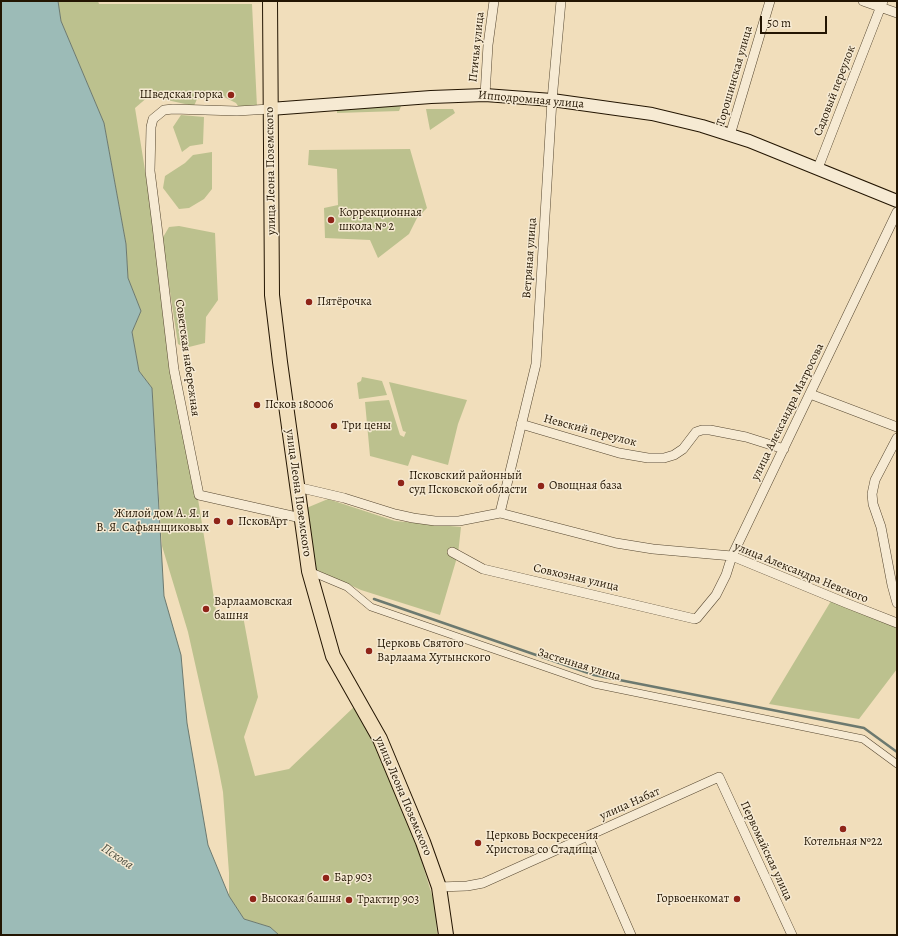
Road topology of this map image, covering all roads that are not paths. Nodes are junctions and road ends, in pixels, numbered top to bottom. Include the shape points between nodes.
1 (270, 1) edge
2 (494, 1) edge
3 (561, 1) edge
4 (770, 1) edge
5 (863, 1) edge
6 (882, 4) edge
7 (897, 13) edge
8 (484, 95) junction
9 (552, 100) junction
10 (270, 109) junction
11 (154, 119) joint
12 (730, 135) junction
13 (818, 168) junction
14 (897, 201) edge
15 (897, 212) edge
16 (810, 394) junction
17 (521, 424) junction
18 (897, 428) edge
19 (897, 438) edge
20 (784, 449) junction
21 (297, 487) junction
22 (500, 513) junction
23 (301, 518) junction
24 (452, 552) dead end
25 (732, 556) junction
26 (309, 571) junction
27 (897, 603) edge
28 (697, 618) joint
29 (897, 623) edge
30 (897, 764) edge
31 (719, 777) joint
32 (588, 836) junction
33 (439, 887) junction
34 (446, 935) edge
35 (631, 935) edge
36 (792, 935) edge

1 - 10 main road, улица Леона Поземского
2 - 8 street, Птичья улица
3 - 9 street, Ветряная улица
4 - 12 street, Торошинская улица
5 - 6 street
6 - 7 street
6 - 13 street, Садовый переулок
8 - 9 main road, Ипподромная улица
8 - 10 main road, Ипподромная улица
9 - 12 main road, Ипподромная улица via 652,114
9 - 17 street, Ветряная улица via 536,364
10 - 11 street, Ипподромная улица via 173,109 164,110
10 - 21 main road, улица Леона Поземского via 272,295
11 - 23 street, Советская набережная via 151,127 150,171 174,370 199,495
12 - 13 main road, Ипподромная улица
13 - 14 main road, Ипподромная улица
15 - 16 street, улица Александра Матросова
16 - 18 street
16 - 20 street, улица Александра Матросова
17 - 20 street, Невский переулок via 619,453 648,458 674,455 683,449 696,432 702,430 746,437
17 - 22 street, Ветряная улица
19 - 27 street via 875,480 872,494
20 - 25 street, улица Александра Матросова
21 - 22 street, улица Александра Невского via 395,514 435,521 459,521
21 - 23 main road, улица Леона Поземского
22 - 25 street, улица Александра Невского via 616,543
23 - 26 main road, улица Леона Поземского
24 - 28 street, Совхозная улица via 483,569
25 - 28 street, улица Александра Матросова via 716,595
25 - 29 street, улица Александра Невского
26 - 30 street, Застенная улица via 347,587 371,607 594,684 863,739
26 - 33 main road, улица Леона Поземского via 333,656 380,739
31 - 32 street, улица Набат
31 - 36 street, Первомайская улица
32 - 33 street, улица Набат via 483,883
32 - 35 street
33 - 34 main road, улица Леона Поземского

